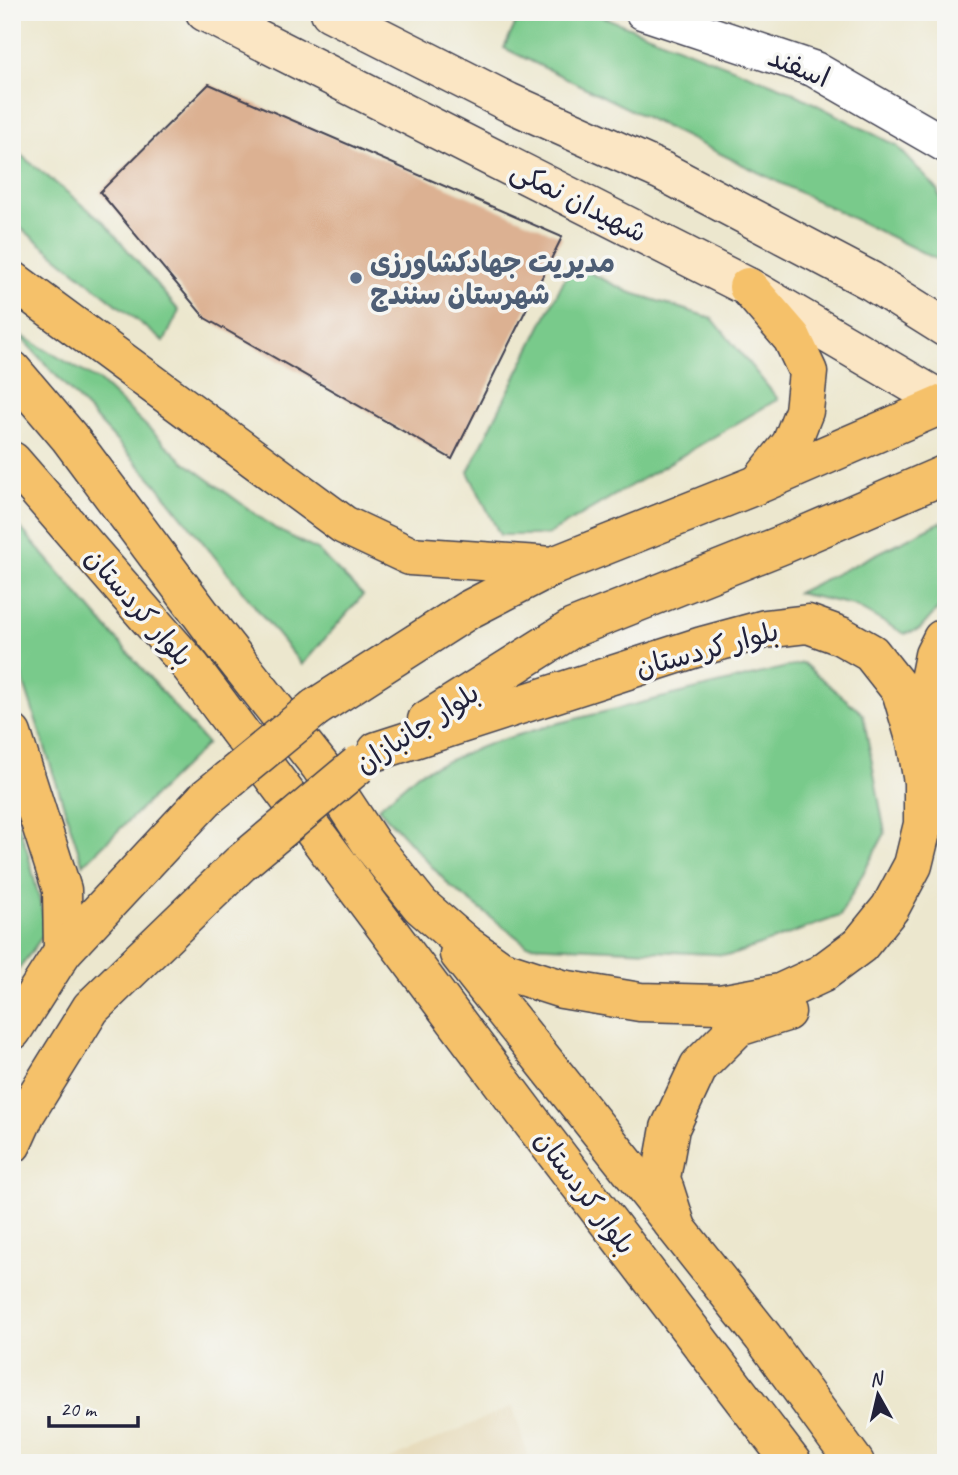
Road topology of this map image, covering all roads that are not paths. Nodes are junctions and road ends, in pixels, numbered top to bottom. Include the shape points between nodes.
1 (205, 12) edge
2 (330, 12) edge
3 (643, 12) edge
4 (946, 145) edge
5 (12, 280) edge
6 (748, 287) junction
7 (946, 328) edge
8 (12, 370) edge
9 (946, 403) edge
10 (12, 461) edge
11 (946, 474) edge
12 (759, 484) junction
13 (553, 566) junction
14 (946, 637) edge
15 (12, 734) edge
16 (367, 758) junction
17 (421, 906) junction
18 (63, 951) junction
19 (12, 1031) edge
20 (12, 1144) edge
21 (677, 1228) junction
22 (762, 1337) junction
23 (721, 1369) junction
24 (792, 1463) edge
25 (855, 1463) edge

1 - 6 main road, شهیدان نمکی
2 - 7 main road, شهیدان نمکی via 508,102 663,171 871,281
3 - 4 street, اسفند via 814,69
5 - 13 main road via 344,525 410,556
6 - 9 main road, شهیدان نمکی
6 - 12 main road via 792,338 808,372 804,411 791,444
8 - 17 main road, بلوار کردستان via 69,437
9 - 12 main road
10 - 23 main road, بلوار کردستان via 191,667
11 - 16 main road, بلوار جانبازان via 573,628
12 - 13 main road
13 - 18 main road, bridge via 468,610 315,708 206,798
14 - 21 main road via 934,655 929,680 938,733 943,823 933,867 914,913 878,957 835,991 738,1027 699,1066 670,1128 661,1178
15 - 18 main road via 62,890
16 - 17 main road, بلوار کردستان via 765,629 808,624 841,636 871,653 901,691 923,782 922,824 913,865 890,908 860,945 821,974 780,993 719,1004 640,1002 562,989 500,969
16 - 20 main road, بلوار جانبازان, bridge via 241,863 91,1008
17 - 21 main road, بلوار کردستان
18 - 19 main road
21 - 22 main road, بلوار کردستان
22 - 23 main road
22 - 25 main road, بلوار کردستان
23 - 24 main road, بلوار کردستان

